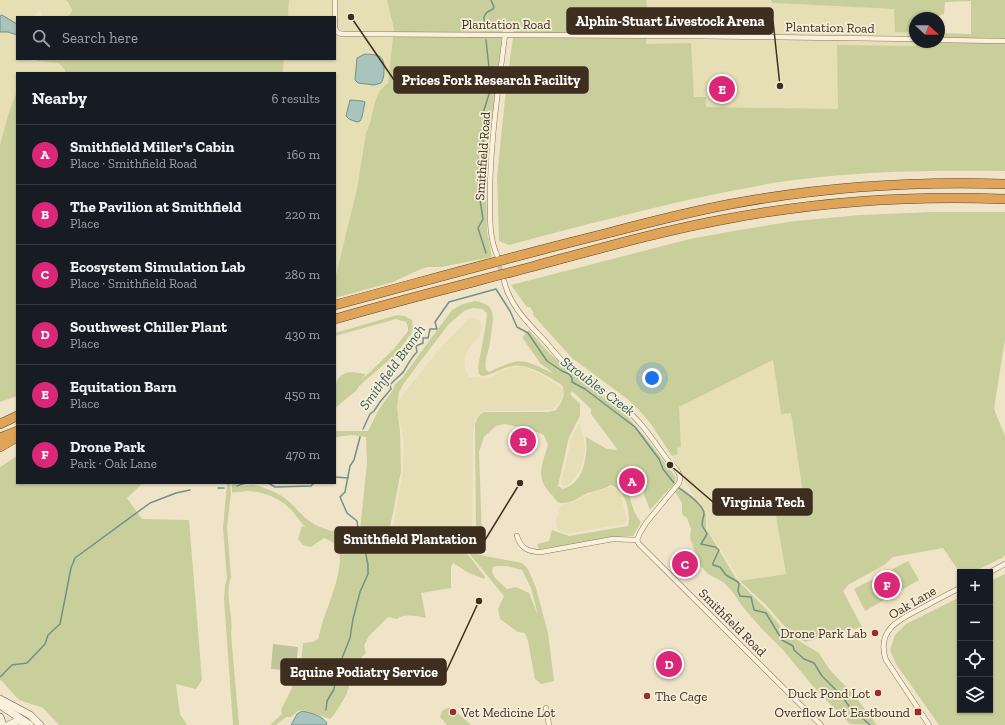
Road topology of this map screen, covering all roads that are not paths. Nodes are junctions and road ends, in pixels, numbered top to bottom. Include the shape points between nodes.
1 (335, 0) edge
2 (336, 16) edge
3 (336, 28) edge
4 (505, 35) junction
5 (909, 40) edge
6 (945, 40) edge
7 (1005, 41) edge
8 (1005, 184) edge
9 (1005, 199) edge
10 (496, 254) tunnel mouth
11 (504, 282) tunnel mouth
12 (336, 305) edge
13 (336, 319) edge
14 (16, 416) edge
15 (3, 422) edge
16 (16, 431) edge
17 (0, 438) edge
18 (16, 438) edge
19 (0, 447) edge
20 (517, 536) dead end
21 (637, 540) junction
22 (1005, 564) edge
23 (993, 570) edge
24 (957, 590) edge
25 (0, 699) edge
26 (0, 705) edge
27 (546, 708) dead end
28 (0, 718) edge
29 (28, 723) edge
30 (3, 725) edge
31 (9, 725) edge
32 (40, 725) edge
33 (548, 725) edge
34 (821, 725) edge
35 (929, 725) edge

1 - 2 street
3 - 4 street, Plantation Road via 345,34
4 - 5 street, Plantation Road
4 - 10 street, Smithfield Road via 489,184 492,237
6 - 7 street
8 - 12 highway via 872,186 731,204 561,244
9 - 13 highway via 928,198 867,201 728,218 634,240
11 - 21 street via 509,297 520,313 566,365 631,414 678,471 679,483 646,523
14 - 15 highway
16 - 17 highway
18 - 19 highway
20 - 21 street via 521,546 533,552 614,539
21 - 34 street, Smithfield Road via 641,547
22 - 23 street
24 - 35 street, Oak Lane via 903,618 890,628 885,639 886,660
25 - 32 main road via 30,715
26 - 29 main road
27 - 33 street
28 - 30 main road
29 - 31 main road via 17,721

